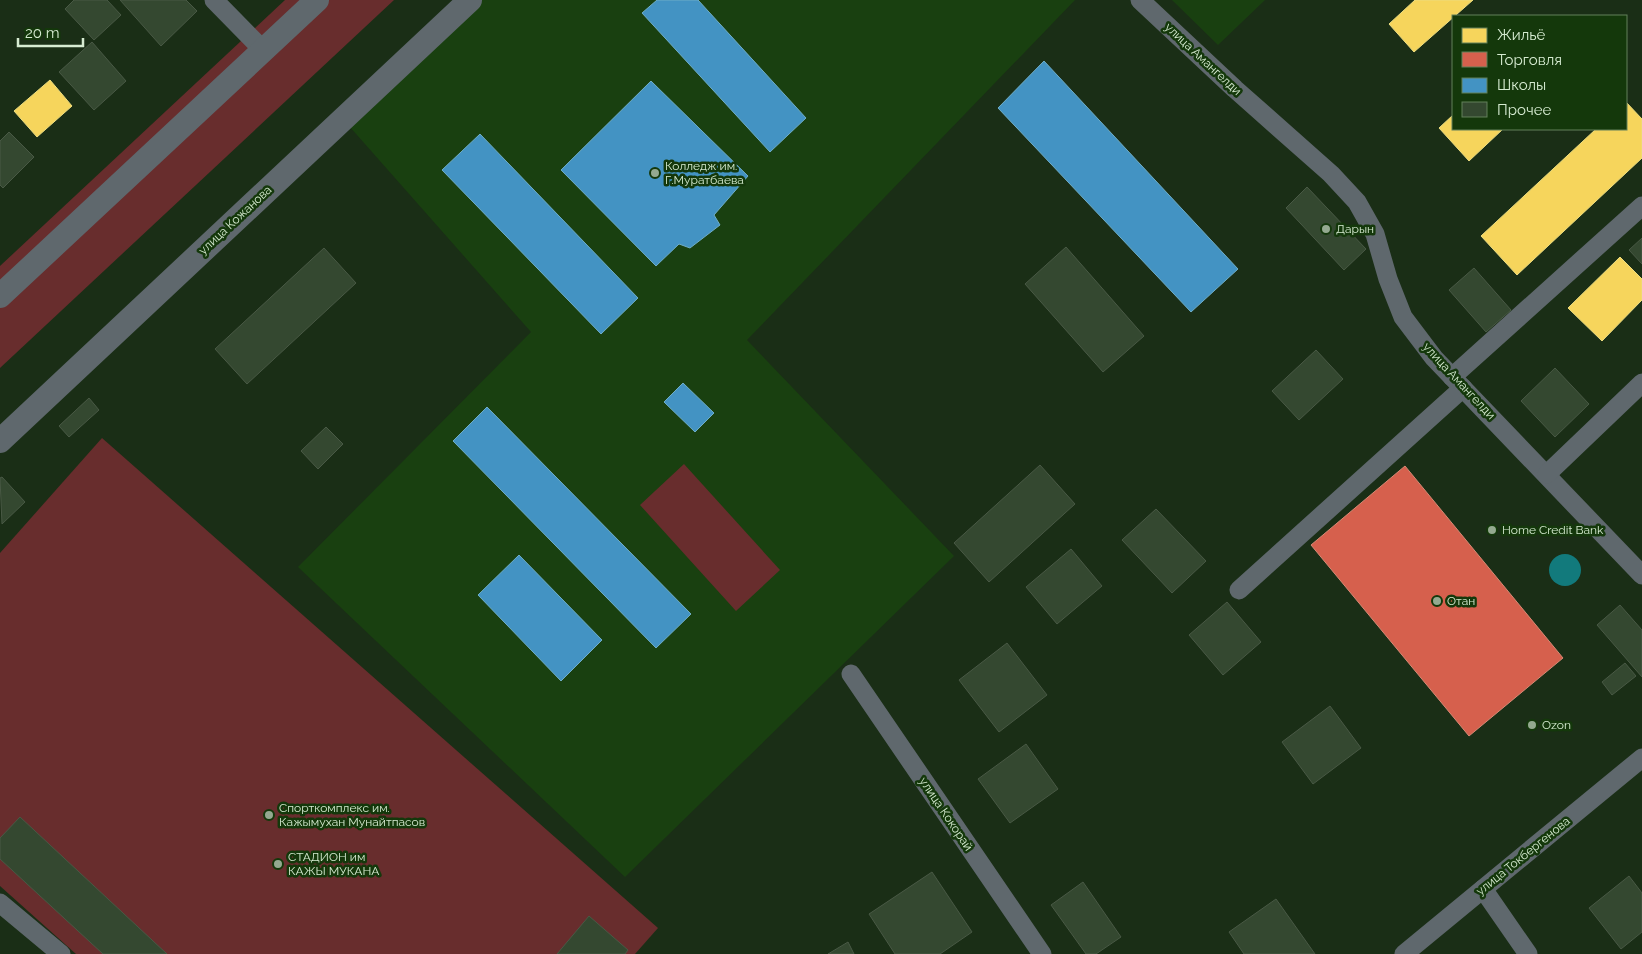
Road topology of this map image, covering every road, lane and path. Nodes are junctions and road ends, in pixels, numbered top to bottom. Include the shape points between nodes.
1 (214, 0) edge
2 (318, 0) edge
3 (470, 0) edge
4 (1140, 0) edge
5 (263, 50) junction
6 (1642, 206) edge
7 (0, 296) edge
8 (1458, 382) junction
9 (1642, 384) edge
10 (0, 440) edge
11 (1547, 474) junction
12 (1642, 575) edge
13 (1238, 590) dead end
14 (851, 674) dead end
15 (1642, 758) edge
16 (1482, 889) junction
17 (0, 903) edge
18 (61, 954) edge
19 (1042, 954) edge
20 (1404, 954) edge
21 (1528, 954) edge

1 - 5 street
2 - 5 street
3 - 10 street, улица Кожанова
4 - 8 street, улица Амангелди via 1331,174 1357,202 1376,234 1388,280 1403,317 1434,358
5 - 7 street
6 - 8 street
8 - 11 street, улица Амангелди
8 - 13 street
9 - 11 street
11 - 12 street, улица Амангелди
14 - 19 street, улица Кокорай
15 - 16 street, улица Токбергенова
16 - 20 street, улица Токбергенова
16 - 21 street
17 - 18 street

